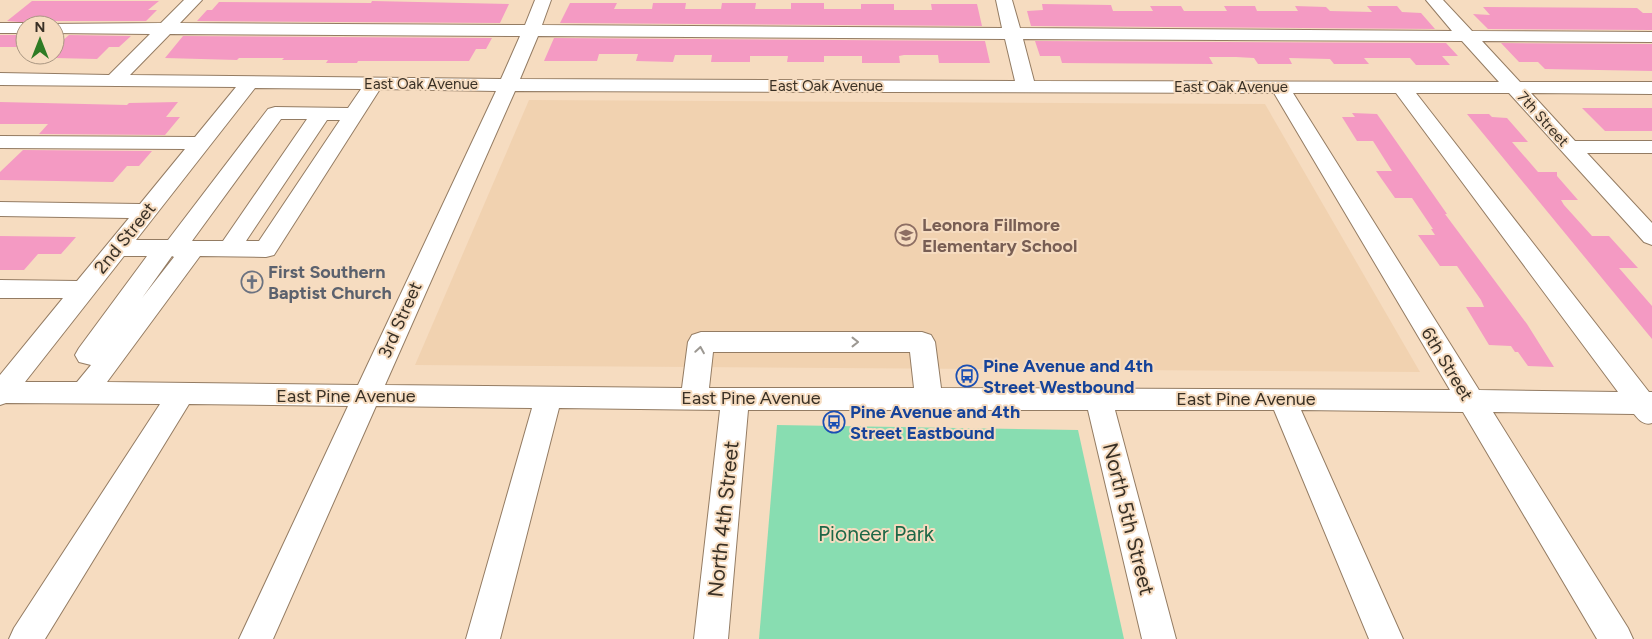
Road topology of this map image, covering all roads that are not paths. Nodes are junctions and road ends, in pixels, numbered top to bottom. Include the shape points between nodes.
1 (194, 0) edge
2 (543, 0) edge
3 (1004, 0) edge
4 (1434, 0) edge
5 (0, 28) edge
6 (15, 28) edge
7 (65, 28) edge
8 (165, 29) junction
9 (531, 32) junction
10 (1012, 34) junction
11 (1468, 37) junction
12 (1652, 37) edge
13 (0, 79) edge
14 (114, 80) junction
15 (250, 82) junction
16 (374, 84) junction
17 (508, 85) junction
18 (1026, 87) junction
19 (1280, 87) junction
20 (1401, 87) junction
21 (1515, 87) junction
22 (1652, 88) edge
23 (321, 114) junction
24 (354, 114) junction
25 (0, 142) edge
26 (201, 143) junction
27 (1568, 147) junction
28 (1652, 147) edge
29 (0, 209) edge
30 (147, 211) junction
31 (1643, 217) edge
32 (1652, 237) edge
33 (116, 248) junction
34 (178, 249) junction
35 (229, 249) junction
36 (0, 289) edge
37 (83, 290) junction
38 (0, 392) edge
39 (84, 393) junction
40 (181, 394) junction
41 (366, 396) junction
42 (549, 396) junction
43 (694, 398) junction
44 (735, 399) junction
45 (929, 399) junction
46 (1099, 399) junction
47 (1283, 400) junction
48 (1470, 402) junction
49 (1649, 408) edge
50 (26, 639) edge
51 (256, 639) edge
52 (483, 639) edge
53 (711, 639) edge
54 (1159, 639) edge
55 (1386, 639) edge
56 (1616, 639) edge

1 - 8 street
2 - 9 street, 3rd Street
3 - 10 street
4 - 11 street, 7th Street
5 - 6 street
7 - 8 street
8 - 9 street
8 - 14 street
9 - 10 street
9 - 17 street, 3rd Street
10 - 11 street
10 - 18 street
11 - 12 street
11 - 21 street, 7th Street
13 - 14 street, East Oak Avenue
14 - 15 street, East Oak Avenue
15 - 16 street, East Oak Avenue
15 - 26 street, 2nd Street
16 - 17 street, East Oak Avenue
16 - 24 street
17 - 18 street, East Oak Avenue
17 - 41 street, 3rd Street
18 - 19 street, East Oak Avenue
19 - 20 street, East Oak Avenue
19 - 48 street, 6th Street
20 - 21 street, East Oak Avenue
20 - 49 street
21 - 22 street, East Oak Avenue
21 - 27 street, 7th Street
23 - 24 street
23 - 34 street via 275,113
23 - 35 street
24 - 35 street via 266,249
25 - 26 street
26 - 30 street, 2nd Street
27 - 28 street
27 - 31 street, 7th Street
29 - 30 street
30 - 33 street, 2nd Street
31 - 32 street, 7th Street
33 - 34 street
33 - 37 street, 2nd Street
34 - 35 street
34 - 39 street via 113,354
36 - 37 street
37 - 38 street, 2nd Street
38 - 39 street, East Pine Avenue
39 - 40 street, East Pine Avenue
40 - 41 street, East Pine Avenue
40 - 50 street
41 - 42 street, East Pine Avenue
41 - 51 street, 3rd Street
42 - 43 street, East Pine Avenue
42 - 52 street
43 - 44 street, East Pine Avenue
43 -> 45 street via 701,342 922,342
44 - 45 street, East Pine Avenue
44 - 53 street, North 4th Street
45 - 46 street, East Pine Avenue
46 - 47 street, East Pine Avenue
46 - 54 street, North 5th Street
47 - 48 street, East Pine Avenue
47 - 55 street
48 - 49 street, East Pine Avenue
48 - 56 street, 6th Street

